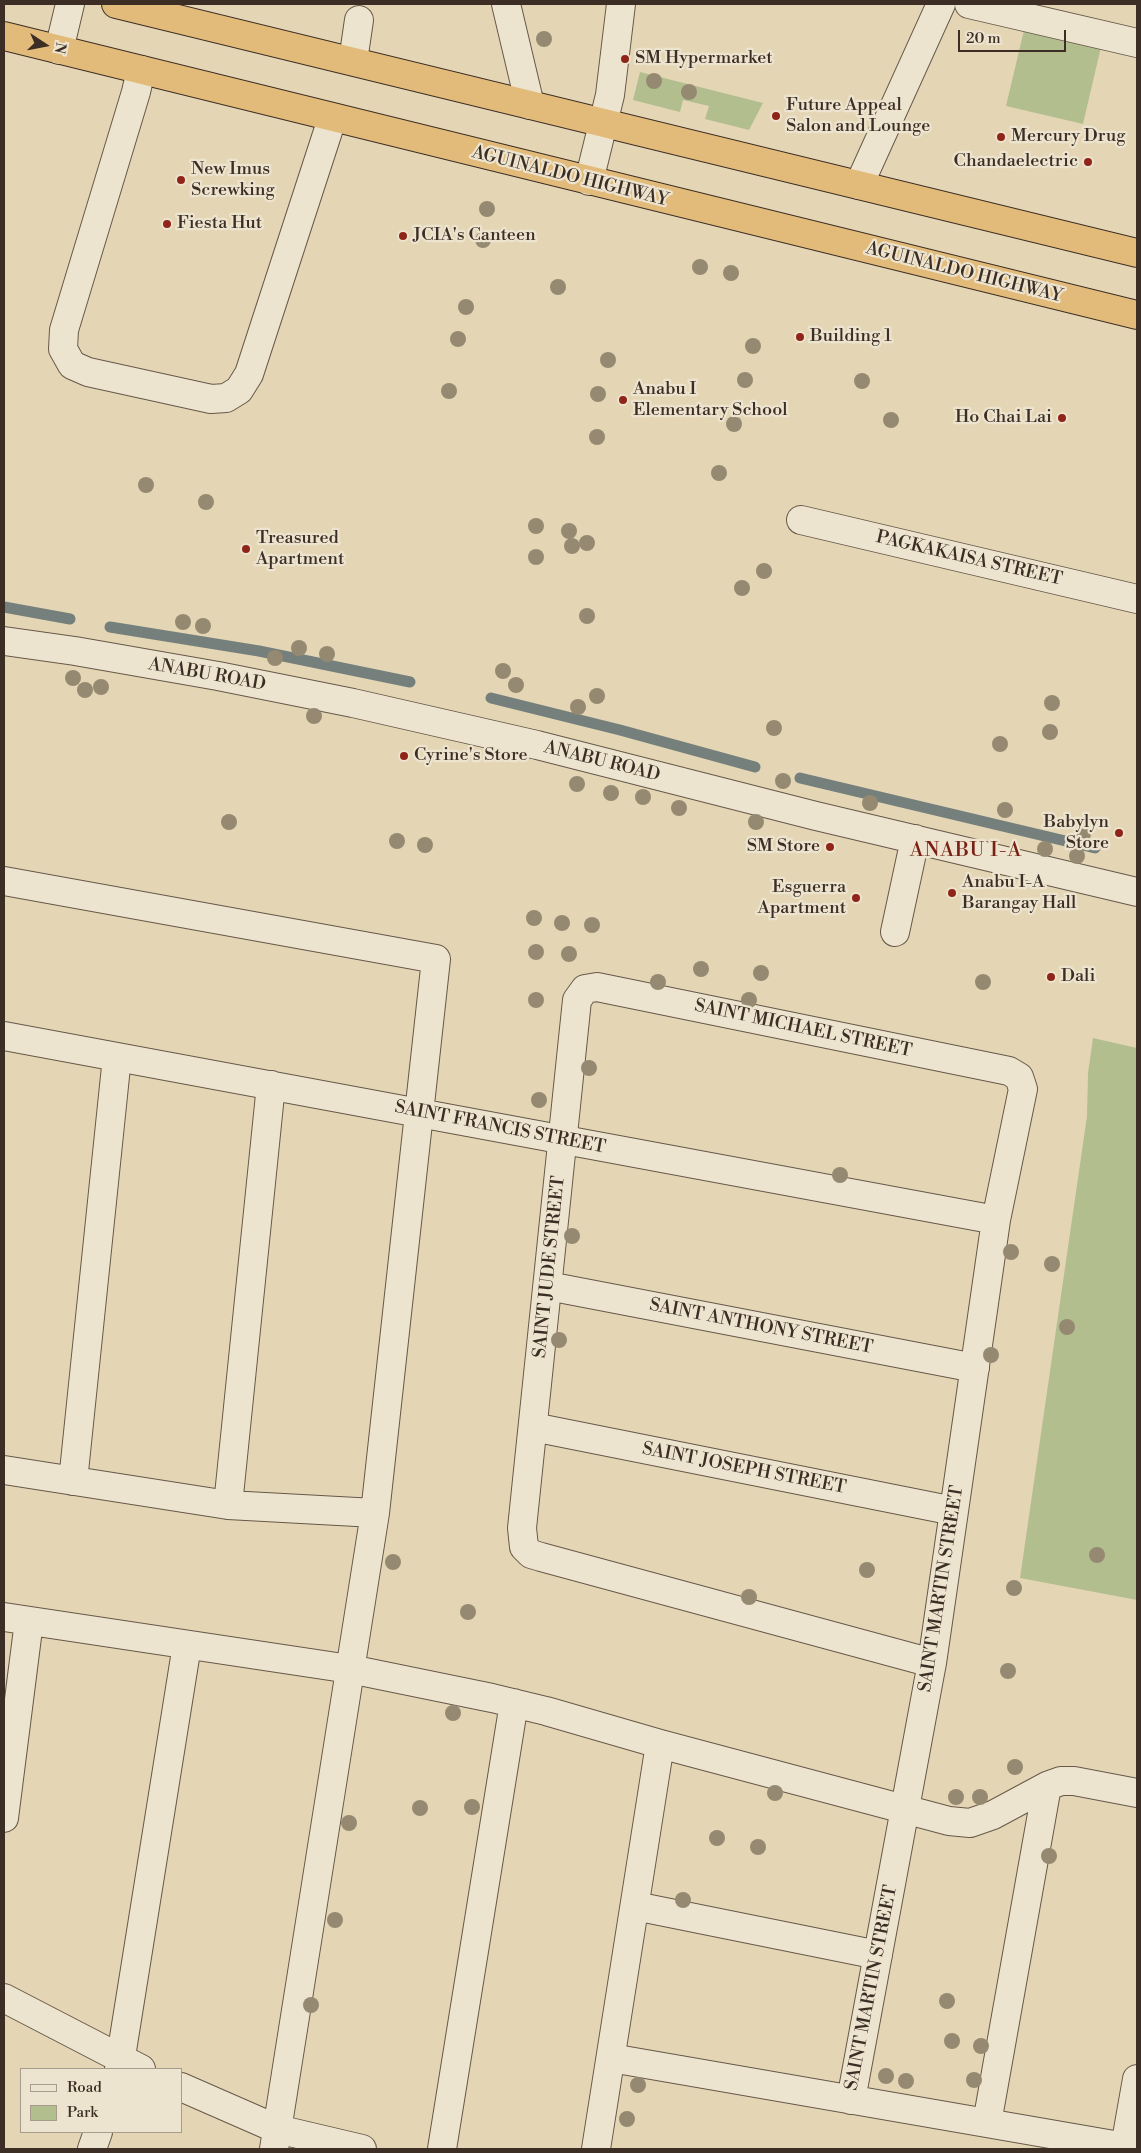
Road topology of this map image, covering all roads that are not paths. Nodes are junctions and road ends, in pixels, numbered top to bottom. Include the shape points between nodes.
1 (70, 4) edge
2 (116, 4) edge
3 (506, 4) edge
4 (621, 4) edge
5 (941, 4) edge
6 (969, 4) edge
7 (359, 20) dead end
8 (4, 36) edge
9 (1137, 43) edge
10 (59, 50) junction
11 (353, 61) junction
12 (141, 70) junction
13 (530, 105) junction
14 (332, 118) junction
15 (603, 123) junction
16 (589, 181) junction
17 (858, 185) junction
18 (1137, 253) edge
19 (1137, 315) edge
20 (801, 520) dead end
21 (1137, 598) edge
22 (4, 641) edge
23 (915, 839) junction
24 (4, 881) edge
25 (1137, 892) edge
26 (895, 932) dead end
27 (585, 990) joint
28 (4, 1036) edge
29 (116, 1057) junction
30 (1019, 1078) joint
31 (271, 1085) junction
32 (420, 1113) junction
33 (563, 1140) junction
34 (996, 1220) junction
35 (548, 1286) junction
36 (975, 1368) junction
37 (533, 1427) junction
38 (4, 1470) edge
39 (73, 1481) junction
40 (228, 1506) junction
41 (954, 1511) junction
42 (375, 1513) junction
43 (16, 1619) edge
44 (187, 1646) junction
45 (932, 1663) junction
46 (350, 1669) junction
47 (514, 1703) junction
48 (660, 1744) junction
49 (6, 1786) edge
50 (1047, 1786) junction
51 (1137, 1793) edge
52 (905, 1809) junction
53 (4, 1818) edge
54 (635, 1906) junction
55 (878, 1954) junction
56 (4, 1998) edge
57 (611, 2058) junction
58 (127, 2067) edge
59 (1137, 2079) edge
60 (182, 2088) edge
61 (851, 2100) junction
62 (987, 2123) junction
63 (98, 2133) edge
64 (276, 2139) edge
65 (1131, 2148) edge
66 (92, 2149) edge
67 (362, 2149) edge
68 (442, 2149) edge
69 (596, 2149) edge

1 - 10 street
2 - 11 highway
3 - 13 street
4 - 15 street via 610,95
5 - 17 street
6 - 9 street
7 - 11 street
8 - 10 highway, AGUINALDO HIGHWAY
10 - 12 highway, AGUINALDO HIGHWAY
11 - 13 highway
12 - 14 highway, AGUINALDO HIGHWAY
12 - 14 street via 64,330 63,349 72,365 88,372 211,399 226,398 240,390 249,374
13 - 15 highway
14 - 16 highway, AGUINALDO HIGHWAY
15 - 16 street
15 - 17 highway
16 - 19 highway, AGUINALDO HIGHWAY
17 - 18 highway
20 - 21 street, PAGKAKAISA STREET
22 - 23 street, ANABU ROAD via 76,651 330,698 537,745
23 - 25 street, ANABU ROAD
23 - 26 street
24 - 32 street via 436,959
27 - 30 street, SAINT MICHAEL STREET via 597,987 1009,1072
27 - 33 street, SAINT JUDE STREET via 577,1000
28 - 29 street, SAINT FRANCIS STREET
29 - 31 street, SAINT FRANCIS STREET
29 - 39 street
30 - 34 street, SAINT MARTIN STREET via 1023,1089
31 - 32 street, SAINT FRANCIS STREET
31 - 40 street
32 - 33 street, SAINT FRANCIS STREET
32 - 42 street
33 - 34 street, SAINT FRANCIS STREET
33 - 35 street, SAINT JUDE STREET
34 - 36 street, SAINT MARTIN STREET
35 - 36 street, SAINT ANTHONY STREET
35 - 37 street, SAINT JUDE STREET
36 - 41 street, SAINT MARTIN STREET
37 - 41 street, SAINT JOSEPH STREET
37 - 45 street, SAINT JUDE STREET via 522,1528 524,1547 531,1554
38 - 39 street
39 - 40 street
40 - 42 street
41 - 45 street, SAINT MARTIN STREET
42 - 46 street
43 - 44 street
43 - 49 street
44 - 46 street
44 - 58 street
45 - 52 street, SAINT MARTIN STREET
46 - 47 street
46 - 64 street
47 - 48 street
47 - 68 street
48 - 52 street
48 - 54 street
49 - 53 street
50 - 51 street via 1074,1781
50 - 52 street via 993,1815 970,1823
50 - 62 street
52 - 55 street, SAINT MARTIN STREET
54 - 55 street
54 - 57 street
55 - 61 street, SAINT MARTIN STREET
56 - 58 street
57 - 61 street
57 - 69 street
59 - 65 street
60 - 64 street
61 - 62 street
62 - 65 street
63 - 66 street
64 - 67 street

